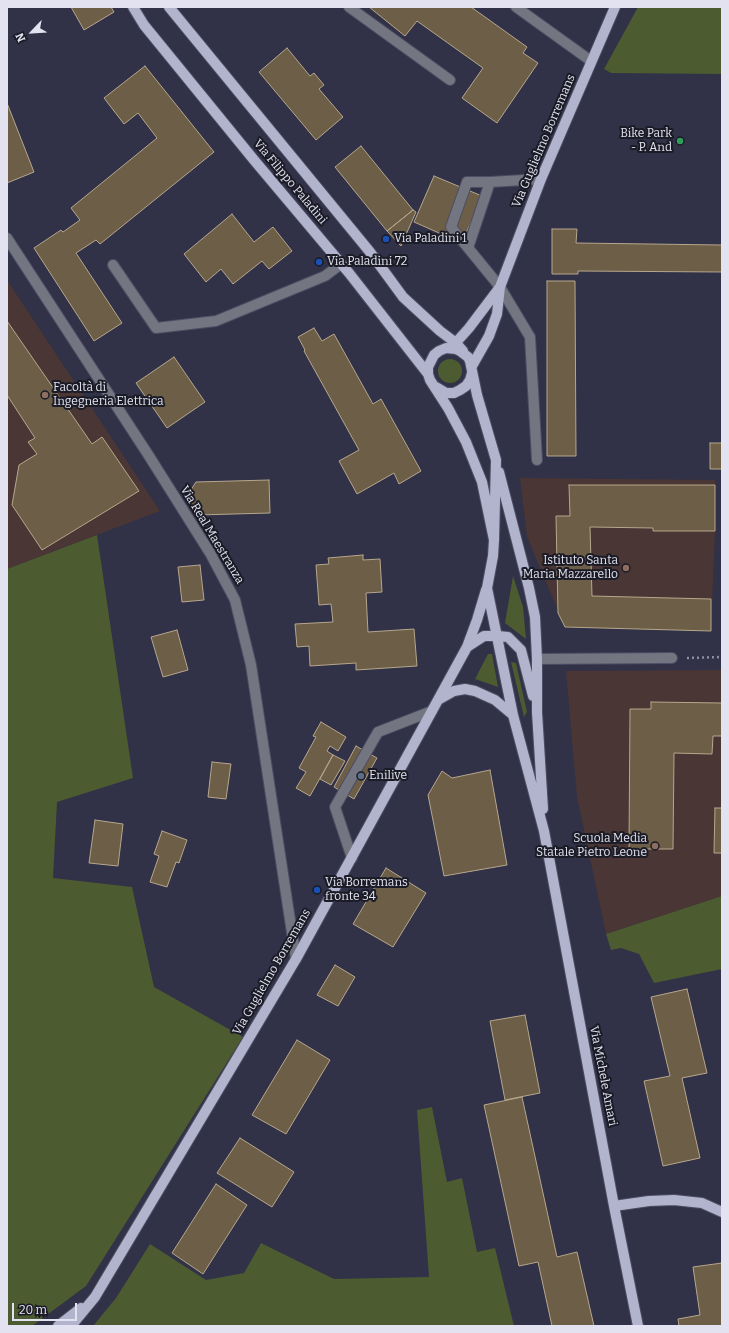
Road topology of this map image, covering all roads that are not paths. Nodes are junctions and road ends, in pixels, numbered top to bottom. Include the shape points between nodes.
1 (133, 7) edge
2 (169, 7) edge
3 (349, 7) edge
4 (516, 7) edge
5 (615, 7) edge
6 (591, 61) junction
7 (450, 80) dead end
8 (541, 179) junction
9 (490, 182) junction
10 (7, 238) edge
11 (468, 248) junction
12 (341, 264) junction
13 (113, 265) dead end
14 (500, 287) junction
15 (453, 346) junction
16 (470, 365) junction
17 (428, 374) junction
18 (434, 386) junction
19 (496, 460) junction
20 (536, 460) dead end
21 (494, 540) junction
22 (487, 588) junction
23 (498, 636) junction
24 (467, 647) junction
25 (672, 658) road end
26 (537, 659) junction
27 (438, 700) junction
28 (432, 711) junction
29 (537, 712) junction
30 (513, 715) junction
31 (544, 831) junction
32 (352, 858) junction
33 (296, 959) junction
34 (614, 1206) junction
35 (722, 1212) edge
36 (95, 1297) junction
37 (58, 1326) edge
38 (71, 1326) edge
39 (638, 1326) edge

1 - 12 main road, Via Filippo Paladini via 148,30
2 - 15 main road, Via Filippo Paladini via 370,252 403,297
3 - 7 street
4 - 6 street
5 - 6 main road, Via Guglielmo Borremans
6 - 8 main road, Via Guglielmo Borremans
8 - 9 street
8 - 14 main road, Via Guglielmo Borremans
9 - 11 street
9 - 11 street via 467,182 451,227
10 - 33 street, Via Real Maestranza via 149,456 210,553 235,600 251,665
11 - 14 street
12 - 13 street via 325,276 216,321 156,328
12 - 17 main road, Via Filippo Paladini
14 - 15 main road
14 - 16 main road via 497,314 489,336
14 - 20 street via 530,337
15 - 16 main road
15 - 17 main road via 434,355 428,367
16 - 18 main road via 470,380 460,390 446,393
16 - 19 main road
17 - 18 main road
18 - 21 main road via 472,455 482,482
19 - 21 main road
19 - 26 main road via 535,617
21 - 22 main road, Via Guglielmo Borremans
22 - 23 main road
22 - 24 main road, Via Guglielmo Borremans
23 - 24 main road via 484,636
23 - 29 main road via 508,637 521,650
23 - 30 main road
24 - 27 main road, Via Guglielmo Borremans
25 - 26 street
26 - 29 main road
27 - 28 main road, Via Guglielmo Borremans
27 - 30 main road via 454,691 465,689 496,700
28 - 32 main road, Via Guglielmo Borremans
28 - 32 street via 378,732 335,808
29 - 31 main road
30 - 31 main road
31 - 34 main road, Via Michele Amari
32 - 33 main road, Via Guglielmo Borremans
33 - 36 main road, Via Guglielmo Borremans
34 - 35 main road via 674,1200 702,1203
34 - 39 main road, Via Michele Amari
36 - 37 main road
36 - 38 main road

